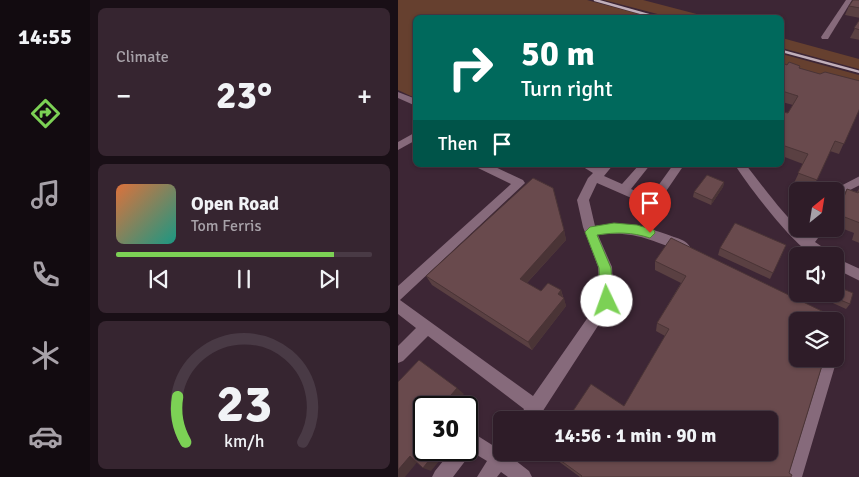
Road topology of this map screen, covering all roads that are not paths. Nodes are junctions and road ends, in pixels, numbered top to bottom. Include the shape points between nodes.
1 (849, 0) edge
2 (825, 36) dead end
3 (398, 95) edge
4 (413, 102) edge
5 (413, 137) edge
6 (398, 146) edge
7 (486, 167) edge
8 (644, 167) edge
9 (678, 167) edge
10 (742, 167) edge
11 (602, 171) edge
12 (860, 180) edge
13 (844, 189) edge
14 (624, 190) junction
15 (590, 232) junction
16 (811, 238) edge
17 (806, 243) junction
18 (812, 247) edge
19 (697, 253) edge
20 (844, 267) edge
21 (860, 276) edge
22 (398, 295) edge
23 (398, 306) edge
24 (427, 327) junction
25 (398, 356) edge
26 (827, 367) edge
27 (527, 411) edge
28 (533, 411) edge
29 (478, 444) edge
30 (493, 452) edge
31 (454, 461) edge
32 (498, 461) edge
33 (507, 461) edge
34 (441, 477) edge
35 (486, 477) edge
36 (522, 477) edge
37 (793, 477) edge

1 - 2 street
3 - 4 street
5 - 6 street
7 - 22 street via 520,183
8 - 14 street
9 - 14 street via 652,203
10 - 17 street via 788,226
11 - 14 street
11 - 15 street via 583,200
12 - 13 street
15 - 19 street via 614,228 637,230 663,237
15 - 28 street via 605,268 607,301
16 - 17 street
17 - 18 street
20 - 21 street
23 - 24 street
24 - 25 street
24 - 27 street
26 - 37 street
29 - 30 street
31 - 34 street
32 - 35 street
33 - 36 street

